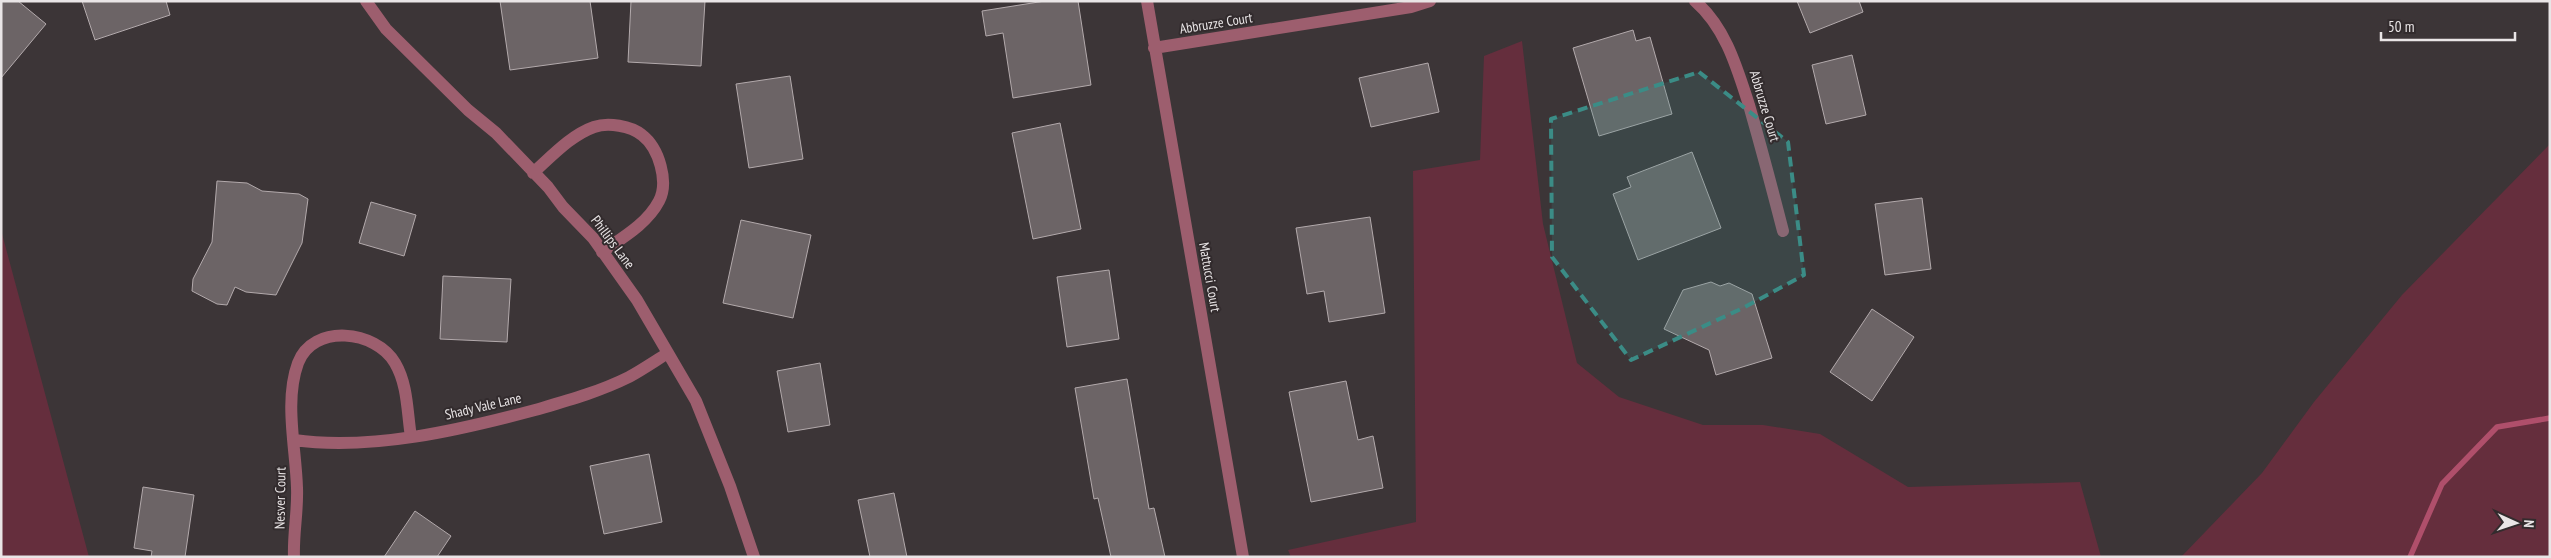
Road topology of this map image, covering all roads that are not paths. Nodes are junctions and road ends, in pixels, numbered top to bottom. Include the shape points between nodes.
1 (366, 1) edge
2 (1147, 1) edge
3 (1430, 1) edge
4 (1695, 1) edge
5 (1154, 48) junction
6 (533, 173) junction
7 (1783, 231) dead end
8 (602, 252) junction
9 (668, 353) junction
10 (411, 437) junction
11 (294, 440) junction
12 (294, 557) edge
13 (754, 557) edge
14 (1243, 557) edge

1 - 6 street, Phillips Lane via 386,29 496,133
2 - 5 street, Mattucci Court
3 - 5 street, Abbruzze Court via 1411,7
4 - 7 street, Abbruzze Court via 1724,37 1740,75
5 - 14 street, Mattucci Court
6 - 8 street, Phillips Lane
6 - 8 street via 568,143 595,126 622,126 643,135 655,152 664,176 660,200 642,223
8 - 9 street, Phillips Lane via 653,325
9 - 10 street, Shady Vale Lane via 628,377 590,393 499,419
9 - 13 street, Phillips Lane via 696,401
10 - 11 street, Shady Vale Lane via 319,444
10 - 11 street via 404,380 394,361 364,337 337,336 326,337 313,344 298,362 292,412
11 - 12 street, Nesver Court via 297,490

